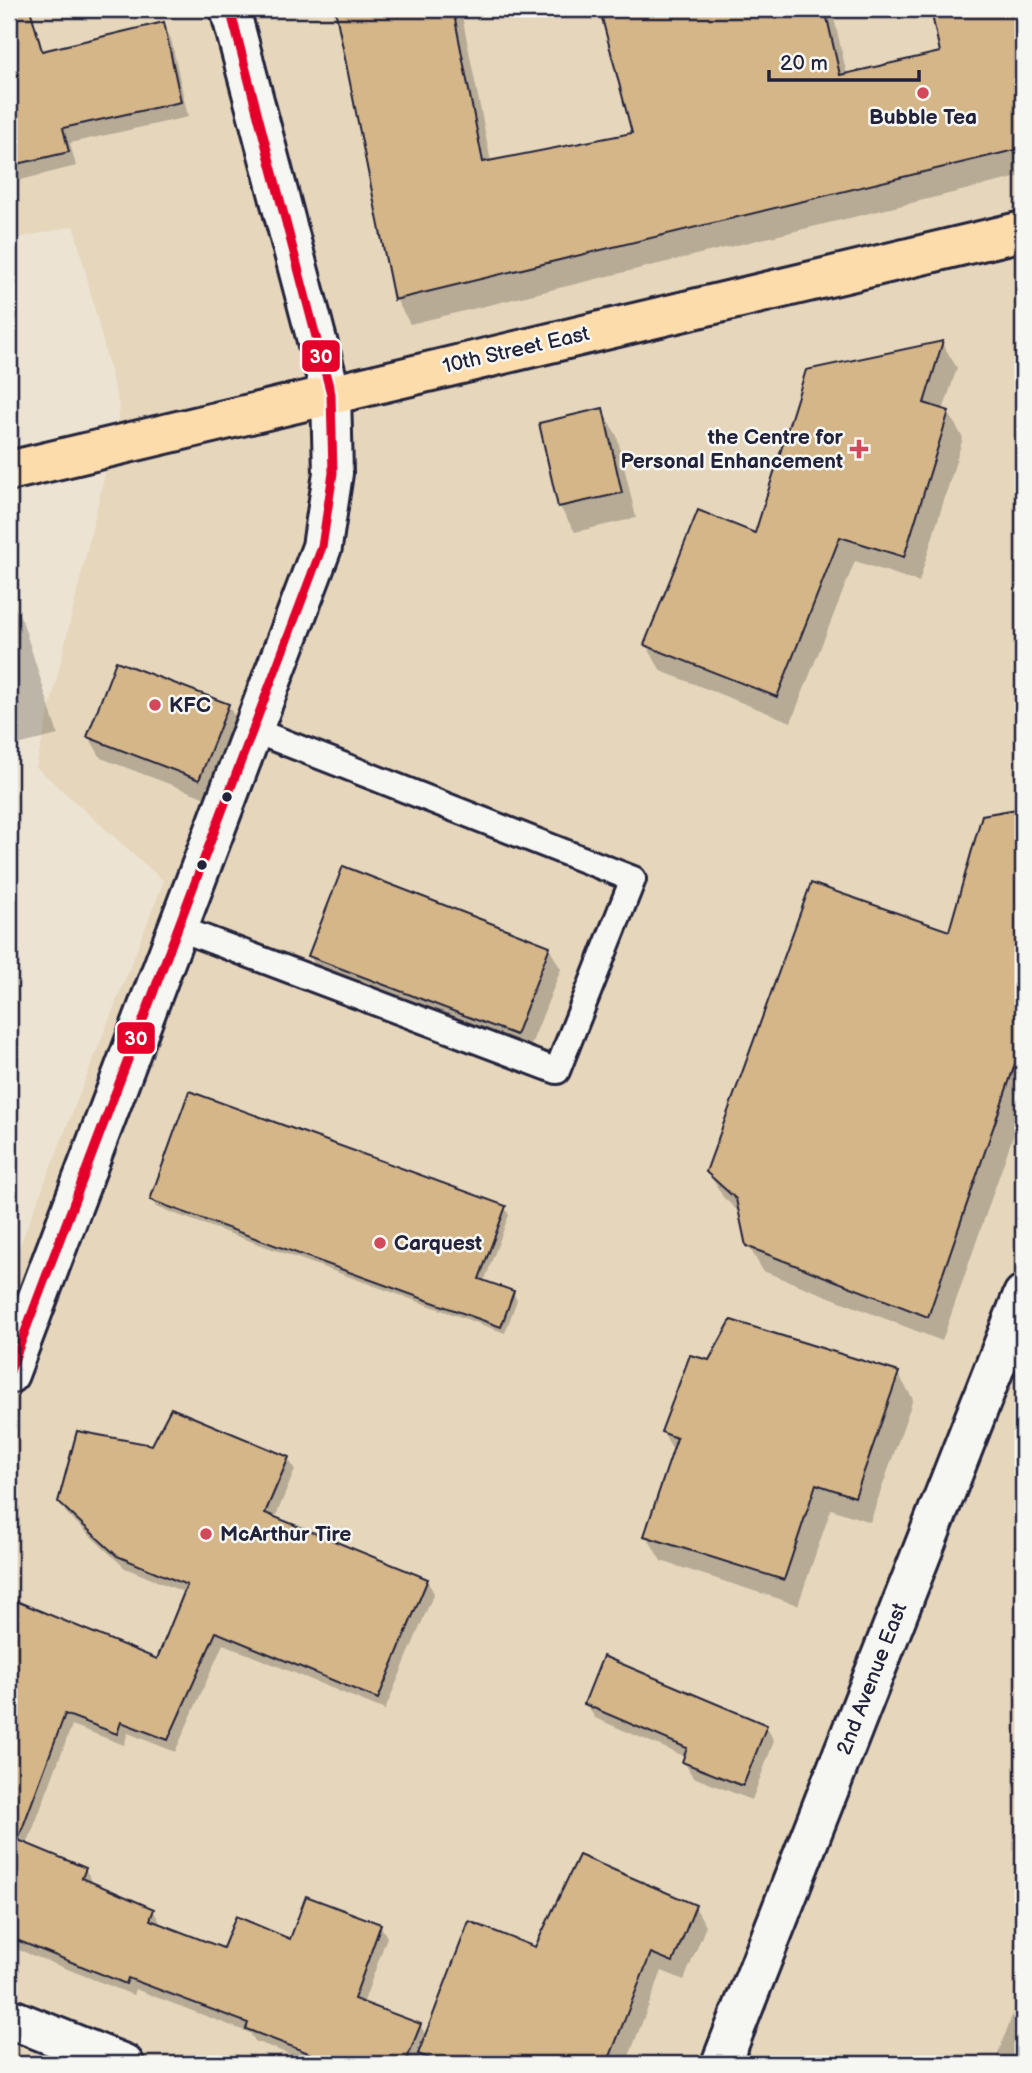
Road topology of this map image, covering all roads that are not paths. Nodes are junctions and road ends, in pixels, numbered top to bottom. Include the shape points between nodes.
1 (230, 9) edge
2 (1023, 231) edge
3 (331, 394) junction
4 (9, 471) edge
5 (253, 730) junction
6 (178, 928) junction
7 (1023, 1295) edge
8 (9, 1374) edge
9 (9, 2018) edge
10 (124, 2064) edge
11 (721, 2064) edge

1 - 3 main road
2 - 3 main road, 10th Street East
3 - 4 main road, 10th Street East
3 - 5 main road via 333,473 322,547
5 - 6 main road
5 - 6 lane via 633,879 557,1071
6 - 8 main road
7 - 11 main road, 2nd Avenue East
9 - 10 main road

